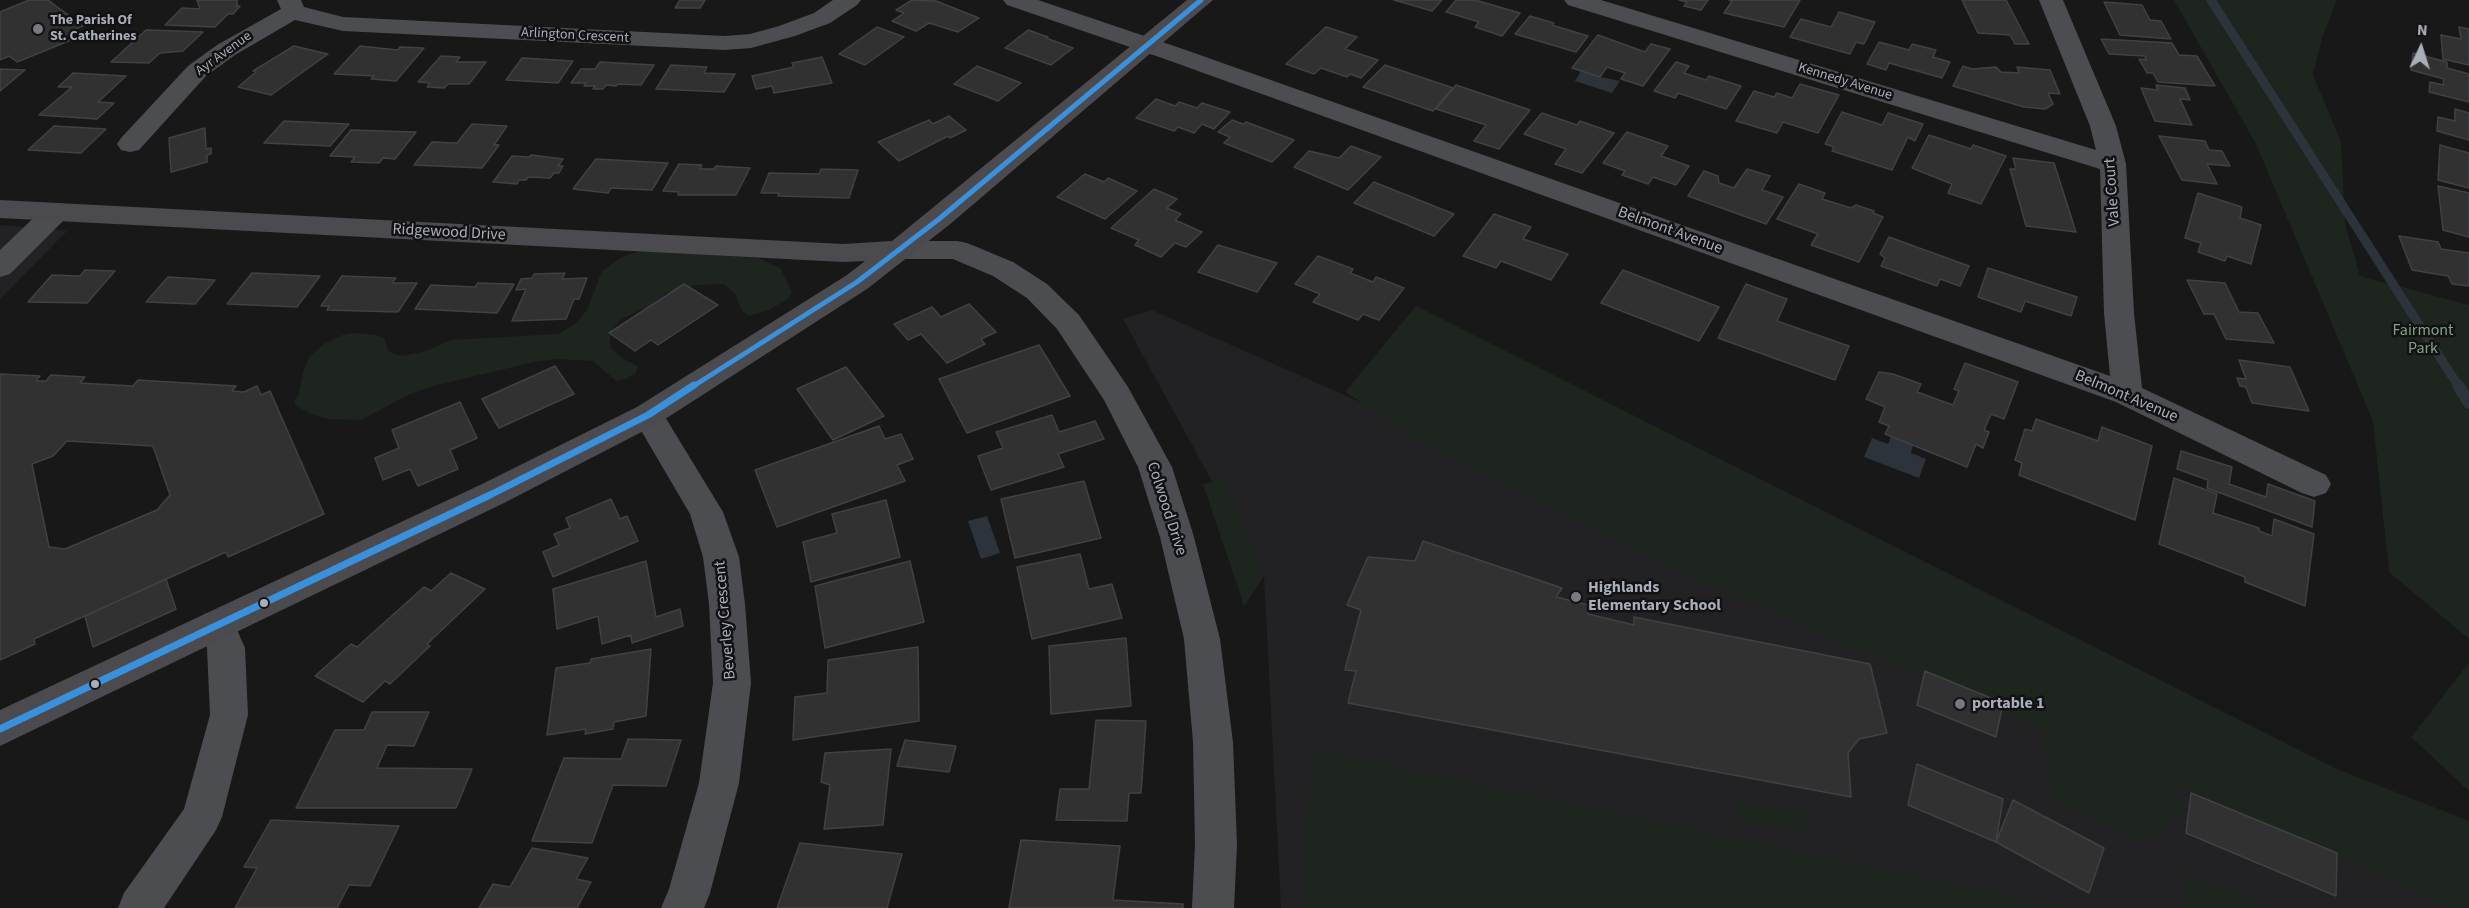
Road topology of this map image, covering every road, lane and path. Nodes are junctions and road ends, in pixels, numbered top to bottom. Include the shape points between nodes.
1 (849, 0) edge
2 (1016, 0) edge
3 (1201, 0) edge
4 (1576, 0) edge
5 (2051, 0) edge
6 (291, 5) edge
7 (1147, 44) junction
8 (130, 144) dead end
9 (2114, 164) junction
10 (0, 209) edge
11 (56, 212) junction
12 (899, 250) junction
13 (0, 267) edge
14 (2127, 394) junction
15 (648, 416) junction
16 (2314, 484) dead end
17 (217, 626) junction
18 (0, 729) edge
19 (139, 908) edge
20 (682, 908) edge
21 (1213, 908) edge

1 - 6 street, Arlington Crescent via 822,18 788,31 725,43 343,24 309,17
2 - 7 street, Belmont Avenue
3 - 7 street
4 - 9 street, Kennedy Avenue
5 - 9 street, Vale Court via 2103,126
6 - 8 street, Ayr Avenue via 197,71
7 - 12 street
7 - 14 street, Belmont Avenue
9 - 14 street, Vale Court via 2119,313
10 - 11 street, Ridgewood Drive
11 - 12 street, Ridgewood Drive via 843,253
11 - 13 street
12 - 15 street
12 - 21 street, Colwood Drive via 957,250 1003,269 1037,291 1068,322 1117,395 1155,467 1202,639 1213,742
14 - 16 street, Belmont Avenue
15 - 17 street
15 - 20 street, Beverley Crescent via 706,512 721,557 727,604 732,683 720,783
17 - 18 street
17 - 19 street via 226,648 229,715 205,805 201,817

